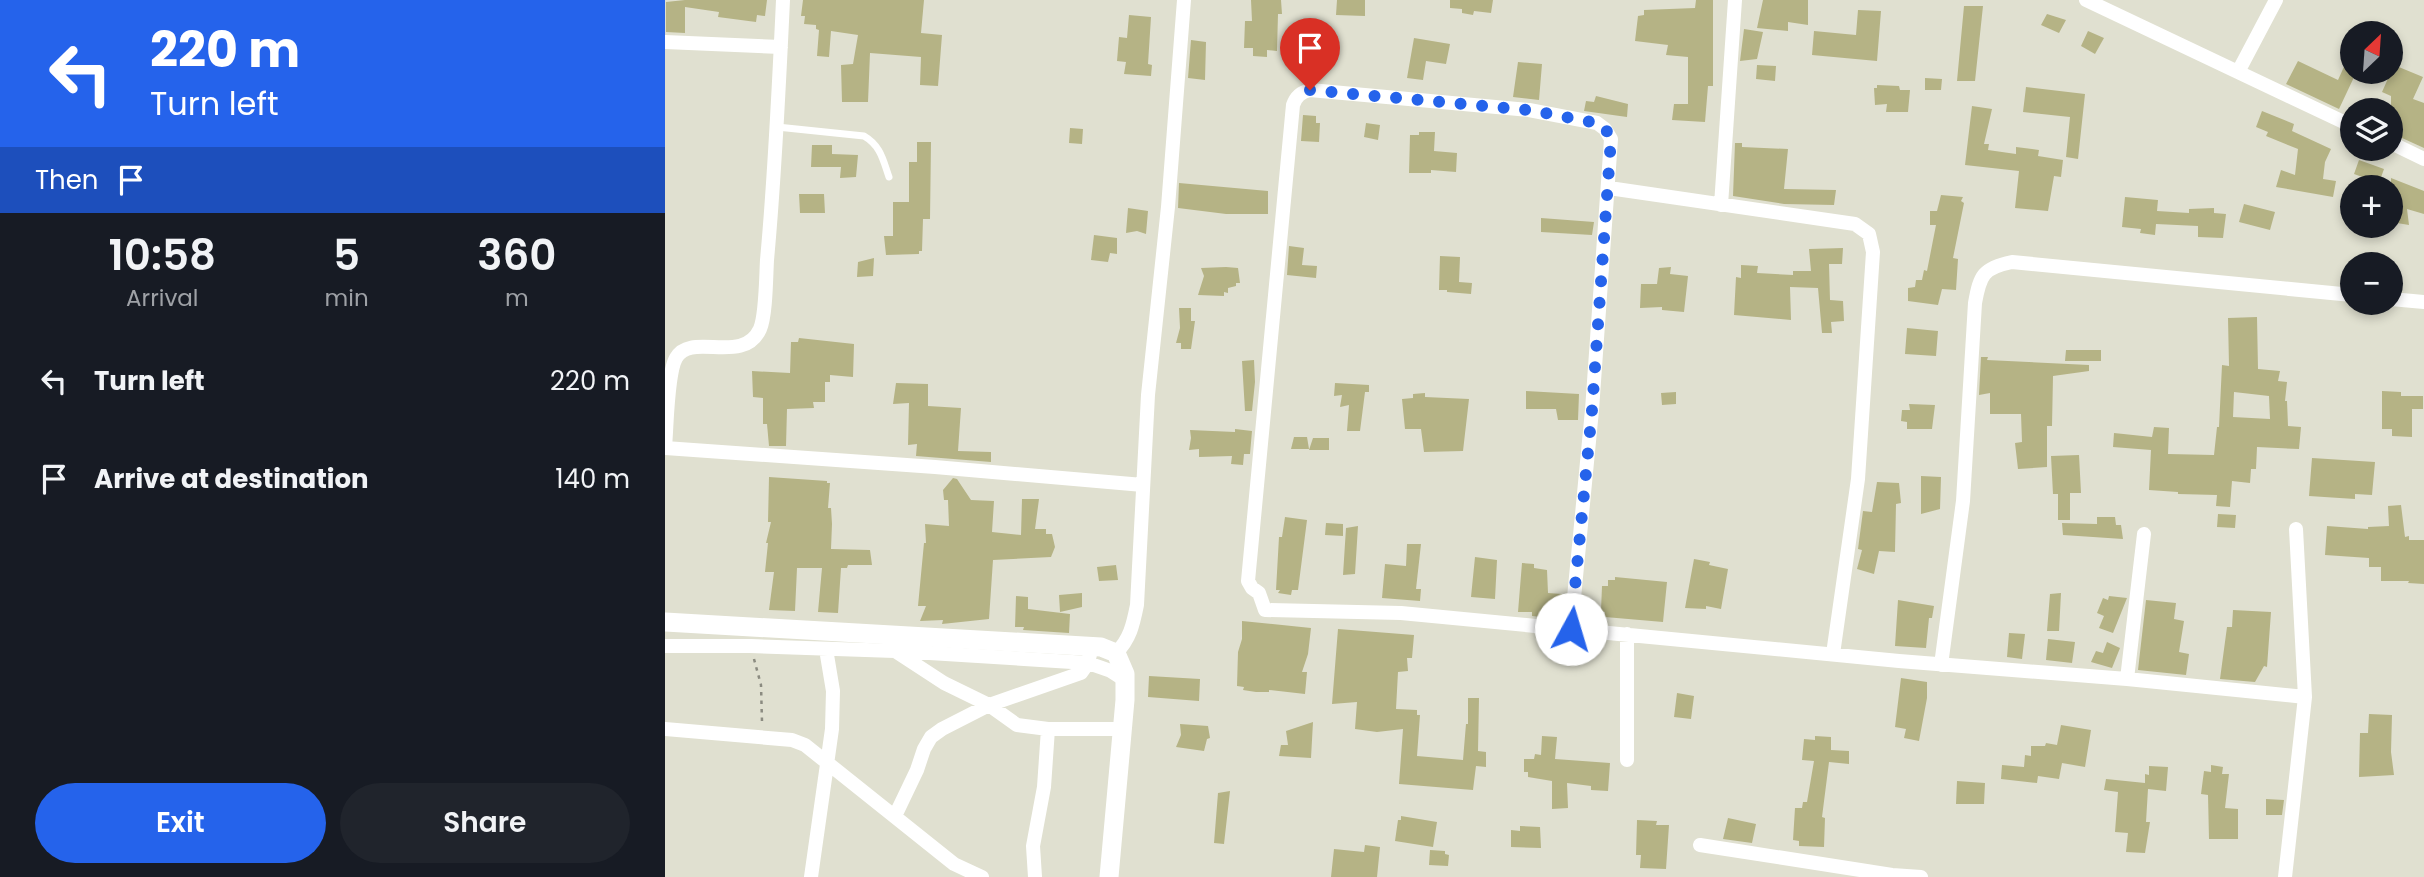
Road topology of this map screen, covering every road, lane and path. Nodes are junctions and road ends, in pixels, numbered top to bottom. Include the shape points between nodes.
1 (783, 0) edge
2 (1184, 0) edge
3 (1735, 0) edge
4 (2086, 0) edge
5 (2276, 0) edge
6 (665, 42) edge
7 (781, 47) junction
8 (2238, 72) junction
9 (2340, 119) edge
10 (776, 127) junction
11 (2403, 149) edge
12 (2424, 159) edge
13 (889, 177) dead end
14 (1609, 188) junction
15 (1721, 205) junction
16 (2340, 294) edge
17 (2403, 300) edge
18 (2424, 302) edge
19 (665, 448) edge
20 (1143, 485) junction
21 (2296, 528) dead end
22 (2144, 534) dead end
23 (665, 622) edge
24 (1571, 629) junction
25 (1627, 634) junction
26 (665, 646) edge
27 (751, 646) junction
28 (826, 649) junction
29 (895, 651) junction
30 (1116, 653) junction
31 (1833, 654) junction
32 (1090, 655) junction
33 (1941, 665) junction
34 (2127, 679) junction
35 (1125, 680) junction
36 (2305, 698) junction
37 (989, 705) junction
38 (665, 729) edge
39 (1048, 729) junction
40 (1122, 729) junction
41 (763, 738) junction
42 (1627, 760) dead end
43 (826, 762) junction
44 (895, 816) junction
45 (1700, 845) dead end
46 (1890, 876) edge
47 (811, 877) edge
48 (982, 877) edge
49 (1035, 877) edge
50 (1109, 877) edge
51 (1921, 877) edge
52 (2285, 877) edge

1 - 7 street
2 - 20 street
3 - 15 street
4 - 8 street
5 - 8 street
6 - 7 street
7 - 10 street
8 - 9 street
10 - 13 lane via 864,136 874,142
10 - 19 street via 761,327 750,343 680,352 673,366
11 - 12 street
14 - 15 street
14 - 24 street
14 - 24 street via 1611,139 1605,128 1587,121 1529,110 1310,90 1299,95 1293,105 1248,581 1265,610 1401,613
15 - 31 street via 1855,224 1869,234 1873,252 1858,479
16 - 33 street via 2012,262 1991,266 1979,281 1975,303 1963,501
17 - 18 street
19 - 20 street
20 - 30 street via 1137,605 1132,632
21 - 36 street
22 - 34 street
23 - 32 street
24 - 25 street
25 - 31 street
25 - 42 street
26 - 27 street
27 - 28 street
27 - 41 path via 761,685
28 - 29 street
28 - 43 street via 833,691
29 - 32 street
29 - 37 street
30 - 32 street via 1101,647
30 - 35 street
31 - 33 street
32 - 35 street
32 - 37 street via 1081,673
33 - 34 street
34 - 36 street
35 - 40 street
36 - 52 street
37 - 39 street via 1017,725
37 - 44 street via 931,737
38 - 41 street
39 - 40 street
39 - 49 street via 1033,846
40 - 50 street
41 - 43 street via 799,742
43 - 44 street
43 - 47 street
44 - 48 street via 954,864
45 - 46 street
46 - 51 street

